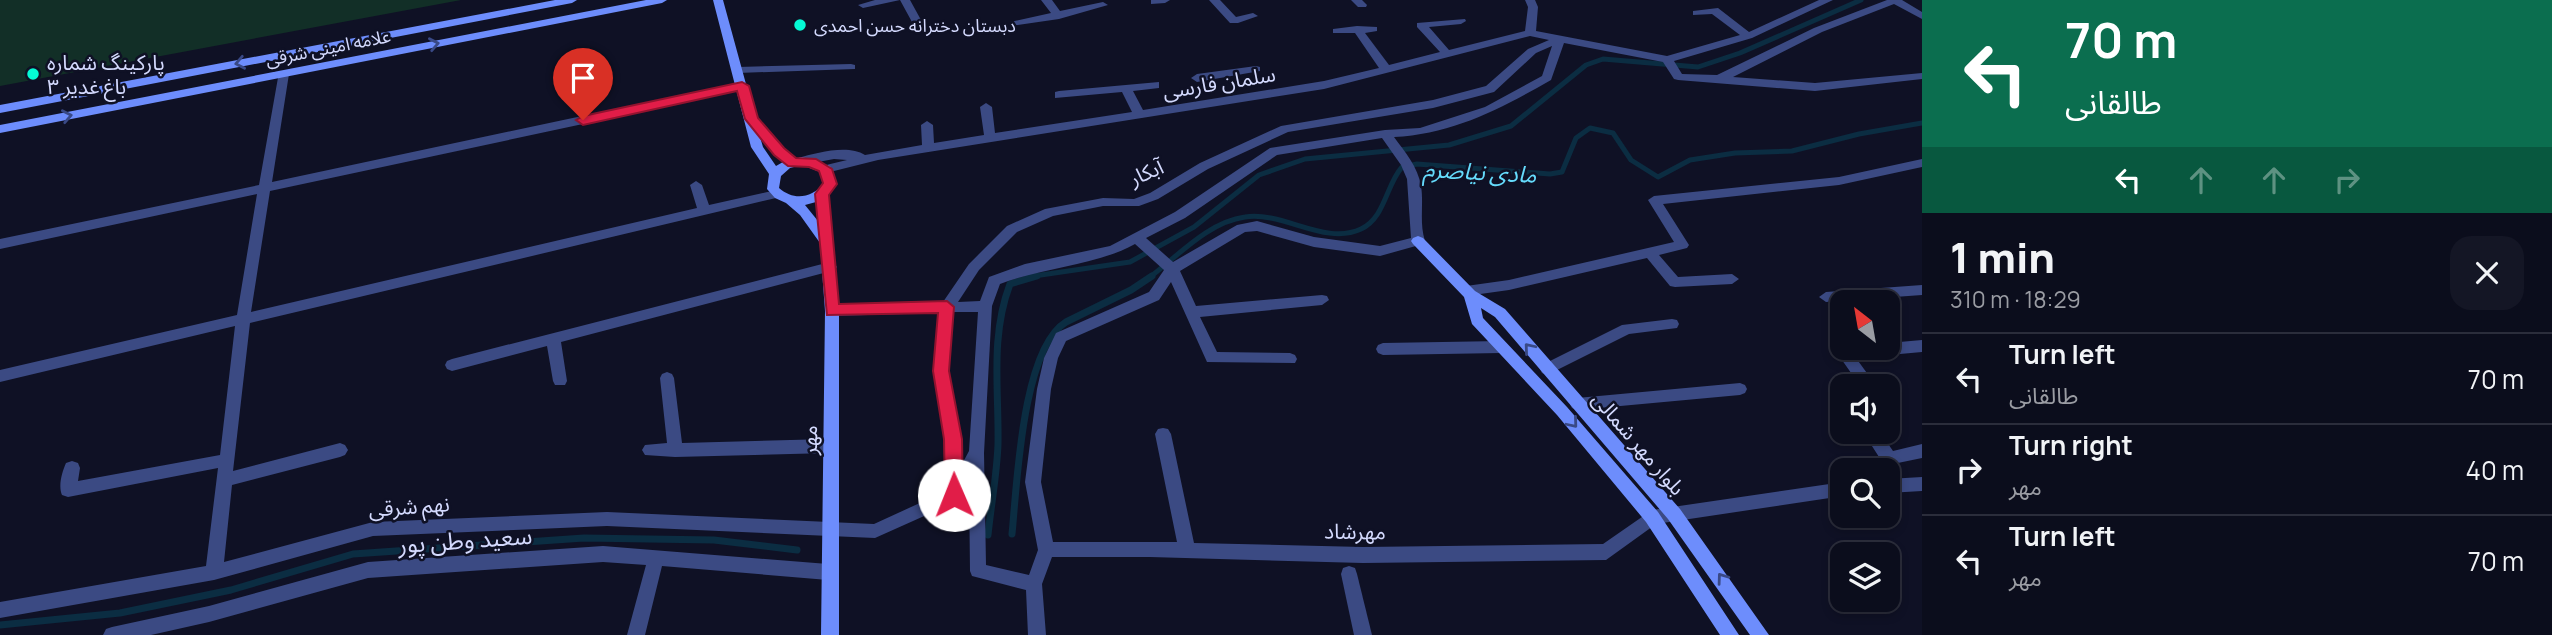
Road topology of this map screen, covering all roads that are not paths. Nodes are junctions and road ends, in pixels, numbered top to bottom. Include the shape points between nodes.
1 (572, 0) edge
2 (662, 0) edge
3 (719, 0) edge
4 (895, 0) edge
5 (905, 0) edge
6 (1046, 0) edge
7 (1214, 0) edge
8 (1530, 0) edge
9 (1828, 0) edge
10 (1895, 0) edge
11 (863, 5) dead end
12 (1103, 5) dead end
13 (1920, 12) edge
14 (1697, 13) dead end
15 (1059, 16) junction
16 (1253, 16) dead end
17 (916, 20) dead end
18 (1461, 21) dead end
19 (1014, 24) dead end
20 (1357, 29) junction
21 (1373, 29) dead end
22 (1337, 31) dead end
23 (1530, 33) junction
24 (1748, 36) junction
25 (1560, 39) junction
26 (1447, 54) junction
27 (1667, 59) junction
28 (851, 67) dead end
29 (1256, 69) dead end
30 (738, 70) junction
31 (1387, 70) junction
32 (1236, 72) junction
33 (283, 74) junction
34 (1922, 75) edge
35 (1197, 78) dead end
36 (1719, 79) junction
37 (1155, 85) dead end
38 (742, 86) junction
39 (1126, 88) junction
40 (1059, 95) dead end
41 (1254, 96) junction
42 (14, 106) junction
43 (986, 107) dead end
44 (0, 108) edge
45 (1139, 114) junction
46 (752, 119) junction
47 (927, 125) dead end
48 (4, 128) edge
49 (1385, 134) junction
50 (990, 138) junction
51 (928, 148) junction
52 (878, 156) junction
53 (798, 162) junction
54 (1922, 163) edge
55 (825, 169) junction
56 (775, 174) junction
57 (696, 185) dead end
58 (265, 188) junction
59 (776, 194) junction
60 (822, 194) junction
61 (792, 201) junction
62 (704, 210) junction
63 (1137, 238) junction
64 (1418, 241) junction
65 (0, 244) edge
66 (829, 246) junction
67 (1650, 253) junction
68 (830, 267) junction
69 (1171, 269) junction
70 (1732, 279) dead end
71 (1922, 290) edge
72 (1468, 293) junction
73 (1826, 298) dead end
74 (1322, 300) dead end
75 (985, 306) junction
76 (947, 307) junction
77 (832, 310) junction
78 (1193, 312) junction
79 (243, 319) junction
80 (1672, 324) dead end
81 (553, 339) junction
82 (1922, 346) edge
83 (1501, 347) junction
84 (1383, 349) dead end
85 (1290, 359) dead end
86 (452, 365) dead end
87 (1547, 369) junction
88 (1860, 374) edge
89 (0, 376) edge
90 (667, 378) dead end
91 (559, 381) dead end
92 (1740, 389) dead end
93 (1577, 404) junction
94 (1163, 434) dead end
95 (1879, 444) edge
96 (829, 446) junction
97 (340, 450) dead end
98 (650, 450) dead end
99 (675, 450) junction
100 (1922, 450) edge
101 (977, 452) junction
102 (1889, 458) joint
103 (227, 460) junction
104 (72, 468) dead end
105 (225, 480) junction
106 (1922, 484) edge
107 (1900, 485) edge
108 (1830, 491) edge
109 (954, 495) junction
110 (1674, 514) junction
111 (1652, 517) junction
112 (830, 531) junction
113 (1046, 550) junction
114 (1187, 550) junction
115 (656, 557) junction
116 (214, 572) junction
117 (828, 572) junction
118 (1349, 574) dead end
119 (1034, 584) junction
120 (0, 610) edge
121 (112, 635) edge
122 (636, 635) edge
123 (830, 635) edge
124 (1037, 635) edge
125 (1363, 635) edge
126 (1730, 635) edge
127 (1760, 635) edge

1 -> 42 street, علامه امینی شرقی
33 -> 2 street, علامه امینی شرقی
3 - 30 street
4 - 11 street
5 - 17 street
6 - 15 street
7 - 16 street via 1234,21
8 - 23 street
9 - 24 street
10 - 13 street
10 - 36 street via 1818,30
12 - 15 street
14 - 24 street via 1714,10
15 - 19 street
18 - 26 street via 1421,25
20 - 21 street
20 - 22 street
20 - 31 street
23 - 25 street
23 - 26 street, سلمان فارسی
24 - 27 street
25 - 27 street
25 - 49 street via 1547,78 1519,94 1489,110 1421,132
25 - 76 street, آبکار via 1532,51 1490,89 1433,104 1285,129 1135,203 1103,202 1049,212 1012,229 974,267
26 - 31 street, سلمان فارسی
27 - 36 street via 1678,77
28 - 30 street
29 - 32 street
30 - 38 street
31 - 41 street, سلمان فارسی
32 - 35 street
32 - 41 street
48 -> 33 street, علامه امینی شرقی
33 - 58 street
34 - 36 street via 1815,87
37 - 39 street
38 - 46 street
38 - 58 street
39 - 40 street
39 - 45 street
41 - 45 street, سلمان فارسی
42 - 44 street, علامه امینی شرقی
42 - 48 street
43 - 50 street
45 - 50 street, سلمان فارسی
46 - 53 street
46 - 56 street via 757,148
47 - 51 street
49 - 63 street via 1274,151 1180,215
49 - 64 street via 1410,169 1415,187 1412,223
50 - 51 street, سلمان فارسی
51 - 52 street, سلمان فارسی
52 - 53 street, سلمان فارسی via 834,155
52 - 55 street, سلمان فارسی
53 - 55 street
53 - 56 street
54 - 67 street via 1839,181 1654,200 1682,244
55 - 60 street via 830,184
56 - 59 street via 771,184
57 - 62 street
58 - 65 street
58 - 79 street
59 - 61 street
59 - 62 street
60 - 61 street
60 - 66 street, مهر
61 - 66 street
62 - 79 street
63 - 69 street
63 - 75 street via 1113,250 1025,269 994,281
64 - 69 street via 1380,251 1314,242 1257,226 1242,228
64 - 72 street, بلوار مهر شمالی
66 - 68 street, مهر
67 - 70 street via 1675,282
67 - 72 street
68 - 77 street, مهر
68 - 81 street
69 - 78 street
69 - 113 street via 1154,296 1061,337 1051,358 1032,482
71 - 73 street
72 - 83 street, بلوار مهر شمالی via 1477,320
87 -> 72 street, بلوار مهر شمالی via 1500,313
74 - 78 street
75 - 76 street
75 - 101 street
76 - 77 street
76 - 109 street, آبکار via 941,371 953,439
77 - 96 street, مهر
78 - 85 street via 1212,358
79 - 89 street
79 - 103 street
80 - 87 street via 1627,329
81 - 86 street
81 - 91 street
82 - 88 street via 1844,353
83 - 84 street
83 -> 111 street, بلوار مهر شمالی
87 - 93 street, بلوار مهر شمالی
90 - 99 street
92 - 93 street
93 - 110 street, بلوار مهر شمالی
94 - 114 street
95 - 102 street
96 - 99 street
96 - 112 street, مهر
97 - 105 street
98 - 99 street
100 - 102 street
101 - 109 street
101 - 119 street via 978,571
103 - 104 street via 68,490
103 - 105 street
105 - 116 street
106 - 107 street
108 - 110 street
109 - 112 street via 875,531
110 - 111 street
127 -> 110 street, بلوار مهر شمالی
111 - 114 street, مهرشاد via 1606,552 1363,555
111 - 126 street, بلوار مهر شمالی
112 - 116 street, نهم شرقی via 607,519 373,529
112 - 117 street, مهر
113 - 114 street, مهرشاد
113 - 119 street
115 - 117 street, سعید وطن پور
115 - 121 street, سعید وطن پور via 603,554 368,570 209,614
115 - 122 street
116 - 120 street, نهم شرقی
117 - 123 street, مهر
118 - 125 street
119 - 124 street

